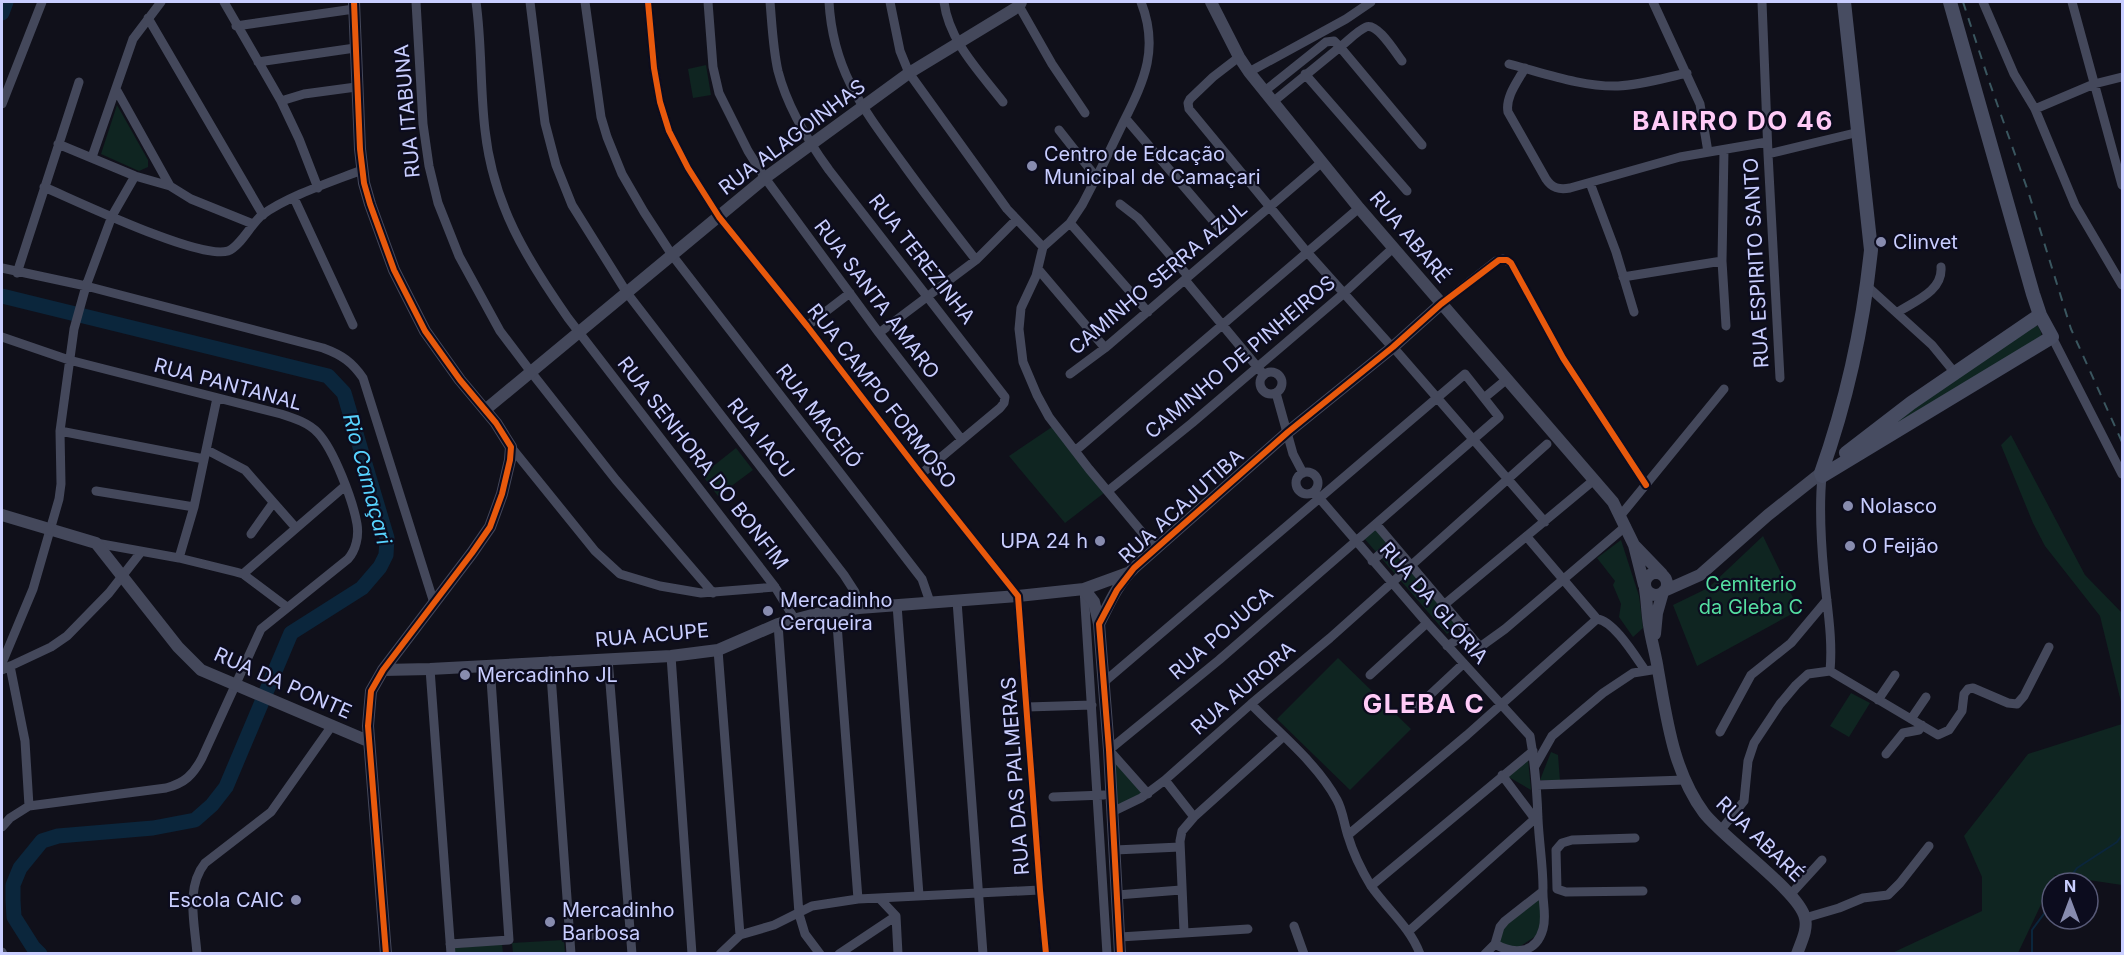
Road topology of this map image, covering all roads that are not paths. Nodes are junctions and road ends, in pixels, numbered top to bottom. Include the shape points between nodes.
1 (42, 2) edge
2 (161, 2) edge
3 (224, 2) edge
4 (416, 2) edge
5 (476, 2) edge
6 (530, 2) edge
7 (585, 2) edge
8 (648, 2) edge
9 (708, 2) edge
10 (770, 2) edge
11 (829, 2) edge
12 (890, 2) edge
13 (944, 2) edge
14 (1141, 2) edge
15 (1211, 2) edge
16 (1371, 2) edge
17 (1653, 2) edge
18 (1762, 2) edge
19 (1844, 2) edge
20 (1950, 2) edge
21 (1983, 2) edge
22 (2072, 2) edge
23 (1020, 4) edge
24 (354, 5) edge
25 (148, 18) junction
26 (236, 26) junction
27 (959, 44) junction
28 (1340, 47) junction
29 (355, 48) junction
30 (1239, 57) junction
31 (1402, 61) dead end
32 (258, 62) junction
33 (1509, 64) dead end
34 (1525, 68) junction
35 (1249, 72) junction
36 (909, 73) junction
37 (1687, 73) junction
38 (1305, 74) junction
39 (2122, 77) edge
40 (79, 82) dead end
41 (2094, 84) junction
42 (356, 87) junction
43 (116, 89) junction
44 (1266, 90) junction
45 (281, 101) junction
46 (1274, 101) junction
47 (1003, 102) dead end
48 (2, 104) edge
49 (862, 107) junction
50 (2035, 109) junction
51 (1085, 113) dead end
52 (1126, 119) junction
53 (1059, 130) dead end
54 (1858, 132) junction
55 (1767, 142) junction
56 (58, 144) junction
57 (811, 144) junction
58 (1422, 145) dead end
59 (1724, 150) junction
60 (1708, 152) junction
61 (1768, 154) junction
62 (92, 157) junction
63 (1323, 162) junction
64 (362, 170) junction
65 (135, 176) junction
66 (1096, 177) junction
67 (765, 178) junction
68 (1590, 183) junction
69 (2122, 185) edge
70 (170, 186) junction
71 (44, 187) junction
72 (318, 188) junction
73 (1407, 191) dead end
74 (294, 198) junction
75 (1120, 204) dead end
76 (1271, 208) junction
77 (1359, 208) junction
78 (263, 215) junction
79 (112, 216) junction
80 (719, 217) junction
81 (1016, 220) junction
82 (1070, 223) junction
83 (253, 224) junction
84 (1221, 230) dead end
85 (1043, 247) junction
86 (1393, 248) junction
87 (1307, 252) junction
88 (672, 255) junction
89 (975, 260) junction
90 (1722, 261) junction
91 (1941, 267) dead end
92 (2, 268) edge
93 (1038, 269) junction
94 (18, 273) junction
95 (1623, 277) junction
96 (1186, 278) junction
97 (2122, 285) edge
98 (86, 286) junction
99 (1867, 286) junction
100 (627, 293) junction
101 (850, 293) junction
102 (1343, 294) junction
103 (928, 295) junction
104 (1441, 304) junction
105 (1148, 312) junction
106 (1635, 312) dead end
107 (1898, 312) junction
108 (2040, 315) junction
109 (353, 325) dead end
110 (1222, 325) junction
111 (807, 326) junction
112 (1726, 326) dead end
113 (579, 332) junction
114 (879, 333) junction
115 (2, 337) edge
116 (2052, 338) junction
117 (1393, 347) junction
118 (1106, 348) junction
119 (69, 360) junction
120 (1256, 367) junction
121 (531, 372) junction
122 (1955, 373) junction
123 (1070, 374) dead end
124 (1264, 375) junction
125 (1780, 378) dead end
126 (1507, 379) junction
127 (1724, 389) dead end
128 (1276, 393) junction
129 (1437, 397) junction
130 (217, 398) junction
131 (1484, 398) junction
132 (485, 410) junction
133 (60, 432) junction
134 (1288, 432) junction
135 (962, 440) junction
136 (1474, 440) junction
137 (1547, 444) dead end
138 (510, 447) junction
139 (1075, 451) junction
140 (206, 455) junction
141 (1303, 473) junction
142 (921, 474) junction
143 (2122, 474) edge
144 (1822, 475) junction
145 (1509, 479) junction
146 (1594, 480) junction
147 (1646, 485) junction
148 (345, 486) junction
149 (96, 491) dead end
150 (1108, 491) junction
151 (1317, 495) junction
152 (273, 503) junction
153 (194, 507) junction
154 (2, 515) edge
155 (1623, 520) junction
156 (1545, 522) junction
157 (1376, 524) junction
158 (296, 528) junction
159 (50, 529) junction
160 (251, 534) dead end
161 (1527, 537) junction
162 (1356, 541) junction
163 (96, 543) junction
164 (1392, 544) junction
165 (1634, 545) junction
166 (1156, 549) junction
167 (141, 552) junction
168 (179, 558) junction
169 (1372, 561) junction
170 (1411, 564) junction
171 (1129, 573) junction
172 (243, 574) junction
173 (1662, 575) junction
174 (123, 577) junction
175 (1695, 578) junction
176 (1563, 580) junction
177 (1392, 583) junction
178 (776, 587) junction
179 (1645, 587) junction
180 (1084, 589) junction
181 (1664, 592) junction
182 (713, 593) junction
183 (1018, 596) junction
184 (1827, 600) junction
185 (957, 601) junction
186 (930, 602) junction
187 (434, 603) junction
188 (1445, 604) junction
189 (897, 605) junction
190 (287, 607) junction
191 (859, 608) junction
192 (836, 611) junction
193 (794, 618) junction
194 (1597, 619) junction
195 (1426, 623) junction
196 (778, 624) junction
197 (1099, 624) junction
198 (1467, 634) junction
199 (1447, 646) junction
200 (1654, 647) junction
201 (2049, 647) dead end
202 (718, 650) junction
203 (670, 656) junction
204 (608, 659) junction
205 (550, 661) junction
206 (490, 664) junction
207 (1463, 664) junction
208 (4, 666) edge
209 (430, 669) junction
210 (1658, 669) junction
211 (383, 670) junction
212 (1645, 670) junction
213 (1830, 671) junction
214 (1370, 675) dead end
215 (1895, 675) dead end
216 (1104, 682) junction
217 (235, 685) junction
218 (1926, 697) dead end
219 (1878, 700) junction
220 (1251, 704) junction
221 (1092, 705) junction
222 (1501, 705) junction
223 (1417, 706) dead end
224 (1027, 707) junction
225 (1911, 719) junction
226 (1922, 725) junction
227 (331, 727) junction
228 (1719, 732) dead end
229 (1530, 736) junction
230 (1552, 736) junction
231 (1283, 737) junction
232 (368, 741) junction
233 (1109, 750) junction
234 (1533, 751) junction
235 (1886, 754) dead end
236 (1535, 766) junction
237 (1502, 775) junction
238 (1165, 780) junction
239 (1685, 780) junction
240 (1536, 785) junction
241 (1148, 794) junction
242 (1104, 795) junction
243 (1053, 797) dead end
244 (29, 806) junction
245 (1112, 812) junction
246 (1194, 818) junction
247 (1536, 818) junction
248 (2, 827) edge
249 (1720, 831) junction
250 (1348, 835) junction
251 (1635, 838) dead end
252 (1929, 846) dead end
253 (1180, 847) junction
254 (1115, 850) junction
255 (1822, 860) dead end
256 (1542, 866) junction
257 (1556, 866) junction
258 (1371, 886) junction
259 (1040, 890) junction
260 (1181, 890) junction
261 (1642, 891) dead end
262 (1542, 892) junction
263 (978, 893) junction
264 (919, 895) junction
265 (1117, 895) junction
266 (1790, 895) junction
267 (858, 898) junction
268 (879, 898) junction
269 (799, 914) junction
270 (896, 916) junction
271 (1805, 918) junction
272 (1105, 923) junction
273 (1294, 926) dead end
274 (1248, 929) dead end
275 (1409, 931) junction
276 (1184, 932) junction
277 (631, 933) junction
278 (740, 935) junction
279 (570, 936) junction
280 (1120, 944) edge
281 (1495, 944) junction
282 (450, 949) edge
283 (1511, 953) edge
284 (197, 954) edge
285 (386, 954) edge
286 (571, 954) edge
287 (632, 954) edge
288 (692, 954) edge
289 (720, 954) edge
290 (820, 954) edge
291 (839, 954) edge
292 (898, 954) edge
293 (983, 954) edge
294 (1046, 954) edge
295 (1107, 954) edge
296 (1304, 954) edge
297 (1420, 954) edge
298 (1485, 954) edge
299 (1797, 954) edge

1 - 48 street
2 - 25 street
3 - 26 street
4 - 121 street, RUA ITABUNA via 424,135 432,184 474,286 500,331
5 - 113 street, RUA SENHORA DO BONFIM via 485,131 498,191 528,260
6 - 100 street, RUA IACU via 541,100 556,165 575,211
7 - 88 street, RUA MACEIÓ via 607,137 622,174
8 - 80 street, RUA CAMPO FORMOSO via 656,81 664,116 680,153
9 - 67 street, RUA SANTA AMARO via 719,93
10 - 57 street, RUA TEREZINHA via 778,70
11 - 49 street via 839,60
12 - 36 street via 900,51
13 - 27 street
14 - 52 street via 1149,27 1148,63
15 - 30 street, RUA ABARÉ
16 - 35 street
17 - 37 street
18 - 55 street, RUA ESPIRITO SANTO
19 - 54 main road
20 - 108 main road
21 - 50 street via 2014,74
22 - 41 street
23 - 27 street, RUA ALAGOINHAS
23 - 51 street via 1052,64
24 - 26 street
24 - 29 street
25 - 43 street via 133,39
25 - 78 street
26 - 32 street
27 - 36 street, RUA ALAGOINHAS
27 - 47 street
28 - 31 street via 1366,26 1372,26
28 - 38 street
28 - 44 street via 1334,41 1326,42
28 - 58 street
29 - 32 street
29 - 42 street
30 - 35 street, RUA ABARÉ
30 - 76 street via 1195,93 1189,109
32 - 45 street
33 - 34 street
34 - 37 street via 1616,86
34 - 68 street via 1507,105 1518,132 1551,186 1566,189
35 - 44 street, RUA ABARÉ
36 - 49 street, RUA ALAGOINHAS
36 - 81 street
37 - 60 street via 1700,104
38 - 46 street
38 - 73 street
39 - 41 street
40 - 56 street
41 - 50 street
41 - 69 street
42 - 45 street
42 - 64 street
43 - 62 street
43 - 70 street
44 - 46 street, RUA ABARÉ
45 - 72 street
46 - 63 street, RUA ABARÉ
49 - 57 street, RUA ALAGOINHAS
49 - 89 street
50 - 97 street via 2075,205
52 - 66 street
52 - 84 street
53 - 66 street
54 - 61 street
54 - 99 main road via 1871,250
55 - 59 street
55 - 61 street, RUA ESPIRITO SANTO
56 - 62 street
56 - 71 street
57 - 67 street, RUA ALAGOINHAS
57 - 103 street, RUA TEREZINHA
59 - 60 street
59 - 90 street
60 - 68 street
61 - 125 street, RUA ESPIRITO SANTO
62 - 65 street
63 - 76 street, CAMINHO SERRA AZUL
63 - 77 street, RUA ABARÉ
64 - 72 street
64 - 132 street via 370,204 399,282 430,339
65 - 70 street
65 - 79 street
66 - 82 street
67 - 80 street, RUA ALAGOINHAS
67 - 101 street, RUA SANTA AMARO
68 - 95 street
70 - 83 street via 191,199
71 - 79 street
71 - 94 street
72 - 74 street
74 - 78 street
74 - 109 street
75 - 96 street via 1138,218
76 - 87 street
76 - 96 street, CAMINHO SERRA AZUL
77 - 86 street, RUA ABARÉ
77 - 87 street
78 - 83 street
79 - 83 street via 184,245 223,252 234,248
79 - 98 street
80 - 88 street, RUA ALAGOINHAS
80 - 111 street, RUA CAMPO FORMOSO
81 - 85 street
81 - 89 street
82 - 85 street
82 - 105 street
85 - 93 street, RUA ACAJUTIBA
86 - 102 street, CAMINHO DE PINHEIROS
86 - 104 street, RUA ABARÉ
87 - 102 street
87 - 110 street
88 - 100 street, RUA ALAGOINHAS
88 - 186 street, RUA MACEIÓ via 916,572
89 - 103 street
90 - 95 street
90 - 112 street
91 - 107 street via 1935,287
92 - 94 street
93 - 118 street
93 - 139 street, RUA ACAJUTIBA via 1021,308 1023,362 1043,407
94 - 98 street
95 - 106 street
96 - 105 street, CAMINHO SERRA AZUL
96 - 110 street
98 - 119 street
98 - 187 street via 323,348 349,360 363,378
99 - 107 street
99 - 144 main road via 1849,385
100 - 113 street, RUA ALAGOINHAS
100 - 191 street, RUA IACU via 844,575
101 - 111 street
101 - 114 street, RUA SANTA AMARO
102 - 117 street
102 - 120 street, CAMINHO DE PINHEIROS
103 - 114 street
103 - 135 street, RUA TEREZINHA via 1005,397 1002,406
104 - 117 street, RUA ACAJUTIBA
104 - 126 street, RUA ABARÉ
104 - 147 street via 1496,261 1511,263 1563,358
105 - 118 street, CAMINHO SERRA AZUL
107 - 122 street
108 - 116 main road
108 - 122 main road
110 - 120 street
110 - 139 street
111 - 142 street, RUA CAMPO FORMOSO
113 - 121 street, RUA ALAGOINHAS
113 - 178 street, RUA SENHORA DO BONFIM
114 - 135 street, RUA SANTA AMARO
115 - 119 street, RUA PANTANAL
116 - 143 street
116 - 144 main road
117 - 129 street
117 - 134 street, RUA ACAJUTIBA
118 - 123 street, CAMINHO SERRA AZUL
119 - 130 street, RUA PANTANAL
119 - 133 street
120 - 124 street
120 - 150 street, CAMINHO DE PINHEIROS
121 - 132 street, RUA ALAGOINHAS
121 - 182 street, RUA ITABUNA via 616,480
122 - 144 main road
124 - 128 street via 1261,387 1267,393
124 - 128 street via 1279,375 1282,387
126 - 131 street
126 - 146 street, RUA ABARÉ
127 - 147 street
128 - 134 street
129 - 131 street via 1465,374
129 - 136 street
129 - 151 street
130 - 140 street
130 - 148 street, RUA PANTANAL via 309,425 328,446
131 - 136 street, RUA POJUCA via 1499,417
132 - 138 street
133 - 140 street
133 - 159 street via 61,490
134 - 141 street
134 - 166 street, RUA ACAJUTIBA
135 - 142 street
136 - 145 street
136 - 157 street, RUA POJUCA
137 - 145 street, RUA AURORA
138 - 182 street via 577,530 620,574 686,591
138 - 187 street via 502,494 490,527
139 - 150 street, RUA ACAJUTIBA
140 - 152 street via 245,470
140 - 153 street
141 - 151 street via 1316,478
141 - 151 street via 1296,481 1297,489 1303,494
142 - 183 street, RUA CAMPO FORMOSO
144 - 175 street
144 - 184 street via 1821,532
145 - 156 street
145 - 170 street, RUA AURORA
146 - 155 street, RUA ABARÉ via 1614,502
146 - 156 street
147 - 155 street
148 - 158 street
148 - 190 street, RUA PANTANAL via 357,524 351,556
149 - 153 street
150 - 166 street, RUA ACAJUTIBA
151 - 162 street, RUA DA GLÓRIA
151 - 216 street
152 - 158 street
152 - 160 street
153 - 168 street
154 - 159 street
155 - 165 street, RUA ABARÉ
155 - 176 street
156 - 161 street
157 - 162 street, RUA POJUCA
157 - 164 street
158 - 172 street
159 - 163 street
159 - 208 street
161 - 176 street
161 - 188 street
162 - 169 street, RUA DA GLÓRIA
162 - 233 street, RUA POJUCA
163 - 167 street
163 - 174 street, RUA DA PONTE
164 - 169 street
164 - 170 street
165 - 173 street, RUA ABARÉ
165 - 179 street, RUA ABARÉ
166 - 171 street, RUA ACAJUTIBA
167 - 168 street
167 - 174 street
168 - 172 street
169 - 177 street, RUA DA GLÓRIA
170 - 177 street, RUA AURORA
170 - 188 street
171 - 180 street, RUA ACUPE
171 - 197 street, RUA ACAJUTIBA
172 - 190 street
173 - 175 street
173 - 179 street via 1651,574
173 - 181 street via 1667,582
174 - 208 street via 61,641
174 - 217 street, RUA DA PONTE via 190,661
175 - 181 street
176 - 194 street
176 - 198 street via 1484,646 1478,646
177 - 195 street, RUA DA GLÓRIA
177 - 220 street, RUA AURORA
178 - 182 street
178 - 193 street, RUA SENHORA DO BONFIM
179 - 181 street via 1653,595
179 - 200 street, RUA ABARÉ
180 - 183 street, RUA ACUPE
180 - 197 street via 1094,602
180 - 221 street
181 - 200 street, RUA ABARÉ
183 - 185 street, RUA ACUPE
183 - 224 street, RUA DAS PALMERAS
184 - 213 street
184 - 228 street via 1791,643 1751,675
185 - 186 street, RUA ACUPE
185 - 263 street
186 - 189 street, RUA ACUPE
187 - 211 street
188 - 198 street
189 - 191 street, RUA ACUPE
189 - 264 street
190 - 217 street, RUA PANTANAL via 261,629
191 - 192 street, RUA ACUPE
192 - 193 street, RUA ACUPE
192 - 267 street
193 - 196 street, RUA ACUPE
194 - 212 street via 1612,628
194 - 222 street
195 - 199 street, RUA DA GLÓRIA
195 - 214 street
196 - 202 street, RUA ACUPE
196 - 269 street
197 - 216 street
198 - 199 street
199 - 207 street, RUA DA GLÓRIA
200 - 210 street, RUA ABARÉ
201 - 226 street via 2017,704 1968,689 1962,711 1949,730 1938,735
202 - 203 street, RUA ACUPE
202 - 278 street
203 - 204 street, RUA ACUPE
203 - 288 street
204 - 205 street, RUA ACUPE
204 - 277 street
205 - 206 street, RUA ACUPE
205 - 279 street
206 - 209 street, RUA ACUPE
206 - 282 street via 509,940
207 - 222 street, RUA DA GLÓRIA
207 - 223 street
208 - 244 street via 25,741
209 - 211 street, RUA ACUPE
209 - 282 street
210 - 212 street
210 - 239 street, RUA ABARÉ via 1668,729
211 - 232 street via 369,699
212 - 230 street via 1614,684
213 - 219 street
213 - 249 street via 1803,678 1772,714 1751,752 1744,801
215 - 219 street
216 - 233 street
217 - 227 street, RUA DA PONTE
217 - 244 street, RUA PANTANAL via 196,771 185,781 166,788
218 - 225 street
219 - 225 street
220 - 231 street
220 - 238 street, RUA AURORA
221 - 224 street
221 - 242 street
222 - 229 street, RUA DA GLÓRIA
222 - 250 street
224 - 259 street, RUA DAS PALMERAS
225 - 226 street
226 - 235 street via 1919,730 1903,733
227 - 232 street, RUA DA PONTE
227 - 284 street via 271,812 199,870 193,893
229 - 230 street
229 - 234 street
230 - 236 street
231 - 246 street
231 - 250 street via 1332,792
232 - 285 street
233 - 241 street
233 - 242 street
234 - 236 street
234 - 237 street
236 - 240 street
237 - 247 street
237 - 258 street
238 - 241 street, RUA AURORA
238 - 246 street
239 - 240 street
239 - 249 street, RUA ABARÉ
240 - 247 street
241 - 245 street, RUA AURORA
242 - 243 street
242 - 245 street
242 - 272 street
244 - 248 street
245 - 254 street
246 - 253 street via 1182,831
247 - 256 street
247 - 275 street
249 - 266 street, RUA ABARÉ
250 - 258 street
251 - 257 street via 1566,841 1556,848
252 - 271 street via 1888,895 1863,898
253 - 254 street
253 - 260 street
254 - 265 street
255 - 266 street
256 - 257 street
256 - 262 street
257 - 261 street via 1560,891
258 - 275 street
259 - 263 street
259 - 294 street, RUA DAS PALMERAS
260 - 265 street
260 - 276 street
262 - 281 street via 1502,925
262 - 283 street via 1545,909 1540,935 1527,948
263 - 264 street
263 - 293 street
264 - 268 street
265 - 280 street
266 - 271 street, RUA ABARÉ
267 - 268 street
267 - 269 street via 812,906
268 - 270 street
269 - 278 street
269 - 290 street via 805,934
270 - 291 street
270 - 292 street
271 - 299 street
272 - 280 street
272 - 295 street
273 - 296 street
274 - 276 street
275 - 297 street
276 - 280 street
277 - 279 street
277 - 287 street
278 - 289 street
279 - 286 street
281 - 283 street
281 - 298 street

